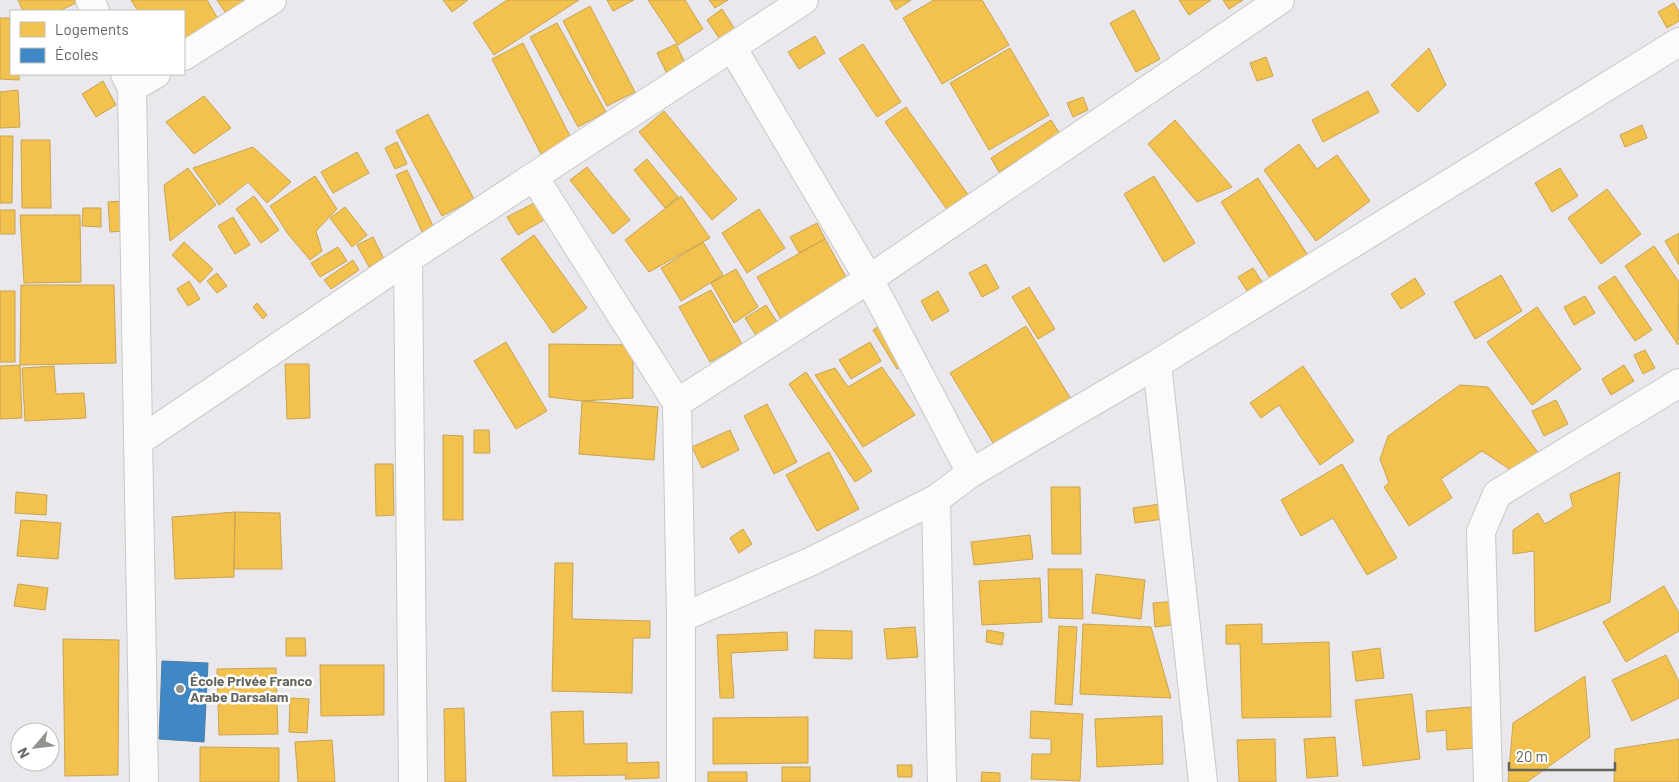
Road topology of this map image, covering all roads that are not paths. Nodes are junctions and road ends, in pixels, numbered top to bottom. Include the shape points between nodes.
1 (272, 0) edge
2 (804, 0) edge
3 (1280, 0) edge
4 (1679, 42) edge
5 (732, 47) junction
6 (185, 55) edge
7 (152, 75) edge
8 (129, 81) edge
9 (534, 177) junction
10 (408, 259) junction
11 (869, 279) junction
12 (1156, 364) junction
13 (1679, 382) edge
14 (677, 403) junction
15 (139, 440) junction
16 (971, 472) junction
17 (936, 499) junction
18 (681, 618) junction
19 (144, 782) edge
20 (413, 782) edge
21 (681, 782) edge
22 (942, 782) edge
23 (1203, 782) edge
24 (1488, 782) edge

1 - 6 street
2 - 5 street
3 - 11 street
4 - 12 street
5 - 9 street
5 - 11 street
7 - 8 street
8 - 15 street
9 - 10 street
9 - 14 street
10 - 15 street
10 - 20 street
11 - 14 street
11 - 16 street
12 - 16 street
12 - 23 street
13 - 24 street via 1497,494 1482,532
14 - 18 street
15 - 19 street
16 - 17 street
17 - 18 street via 812,561
17 - 22 street
18 - 21 street

